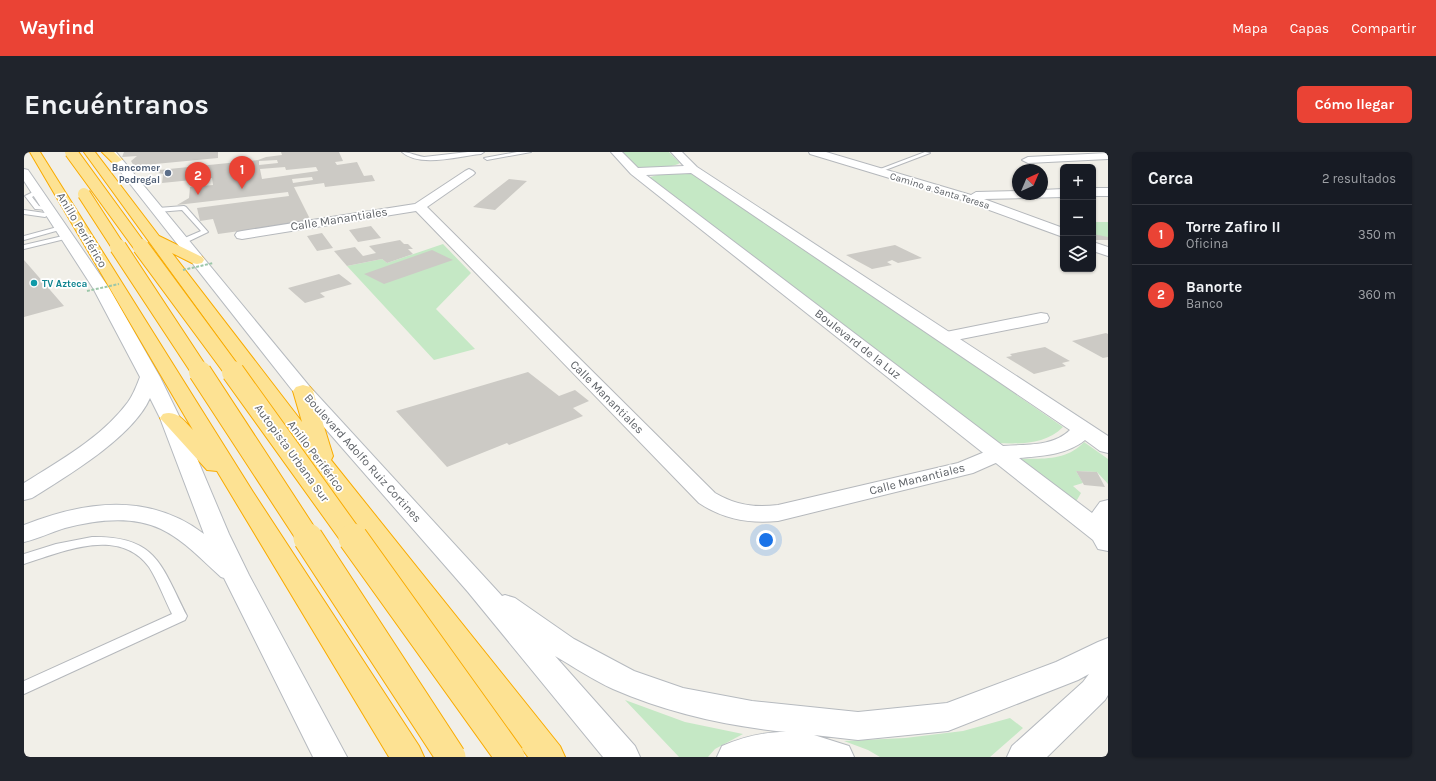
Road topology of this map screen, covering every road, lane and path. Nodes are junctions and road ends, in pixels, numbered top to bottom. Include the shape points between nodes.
1 (35, 152) edge
2 (56, 152) edge
3 (70, 152) edge
4 (405, 152) edge
5 (481, 152) edge
6 (528, 152) edge
7 (616, 152) edge
8 (676, 152) edge
9 (814, 152) edge
10 (927, 153) edge
11 (102, 155) edge
12 (1108, 156) edge
13 (487, 158) dead end
14 (1028, 160) dead end
15 (693, 168) junction
16 (878, 171) junction
17 (635, 172) junction
18 (469, 173) dead end
19 (1096, 192) edge
20 (1108, 192) edge
21 (1060, 193) edge
22 (1048, 194) edge
23 (1012, 195) edge
24 (963, 196) junction
25 (40, 197) edge
26 (419, 207) junction
27 (158, 210) junction
28 (24, 212) edge
29 (1060, 232) edge
30 (242, 235) dead end
31 (24, 238) edge
32 (152, 238) junction
33 (183, 242) junction
34 (24, 247) edge
35 (1096, 247) edge
36 (1108, 252) edge
37 (197, 260) junction
38 (1041, 318) dead end
39 (946, 337) junction
40 (150, 377) junction
41 (303, 391) junction
42 (170, 418) junction
43 (1084, 429) junction
44 (1107, 445) edge
45 (999, 453) junction
46 (326, 469) junction
47 (24, 493) edge
48 (242, 493) junction
49 (1108, 508) edge
50 (24, 534) edge
51 (1105, 540) edge
52 (24, 559) edge
53 (236, 576) junction
54 (477, 585) junction
55 (1108, 650) edge
56 (1108, 670) edge
57 (24, 688) edge
58 (330, 757) edge
59 (407, 757) edge
60 (451, 757) edge
61 (510, 757) edge
62 (548, 757) edge
63 (623, 757) edge
64 (734, 757) edge
65 (837, 757) edge
66 (1024, 757) edge

1 - 48 highway, Anillo Periférico
2 - 60 highway, bridge
3 - 61 highway, Autopista Urbana Sur, bridge via 274,428
4 - 5 lane via 424,159
6 - 13 lane
7 - 17 street, Boulevard de la Luz
8 - 15 street
9 - 16 street, Camino a Santa Teresa
10 - 16 lane
11 - 27 street, Boulevard Adolfo Ruiz Cortines
11 - 32 highway, Anillo Periférico
12 - 14 street
15 - 17 street
15 - 39 street
16 - 24 street, Camino a Santa Teresa
17 - 45 street, Boulevard de la Luz
18 - 26 street
19 - 20 street
21 - 22 street
23 - 24 street
24 - 29 street, Camino a Santa Teresa
25 - 28 lane
25 - 31 lane
25 - 34 lane
25 - 40 street via 101,288
26 - 30 street, Calle Manantiales
26 - 45 street, Calle Manantiales via 707,498 727,509 753,515 778,513 965,468
27 - 33 street, Boulevard Adolfo Ruiz Cortines
27 - 33 lane via 184,208 205,232
32 - 37 highway
32 - 46 highway, Anillo Periférico
33 - 37 street, Boulevard Adolfo Ruiz Cortines
35 - 36 street
37 - 41 street, Boulevard Adolfo Ruiz Cortines
38 - 39 street
39 - 43 street
40 - 42 street
40 - 47 street via 138,403 118,426 77,460
41 - 46 highway
41 - 54 street, Boulevard Adolfo Ruiz Cortines
42 - 48 highway
42 - 53 street
43 - 44 street
43 - 45 street, Calle Manantiales via 1061,445 1038,450
45 - 51 street, Boulevard de la Luz
46 - 62 highway, Anillo Periférico
48 - 59 highway, Anillo Periférico
49 - 51 street via 1101,520
50 - 53 street via 91,514 139,513 168,522 191,535
52 - 57 lane via 58,546 79,542 116,542 140,551 154,564 180,616
53 - 58 street
54 - 55 street via 564,647 623,680 683,701 767,716 858,726 948,717 1067,671
54 - 63 street, Boulevard Adolfo Ruiz Cortines
56 - 66 street via 1094,691
64 - 65 street via 755,750 784,747 807,749

